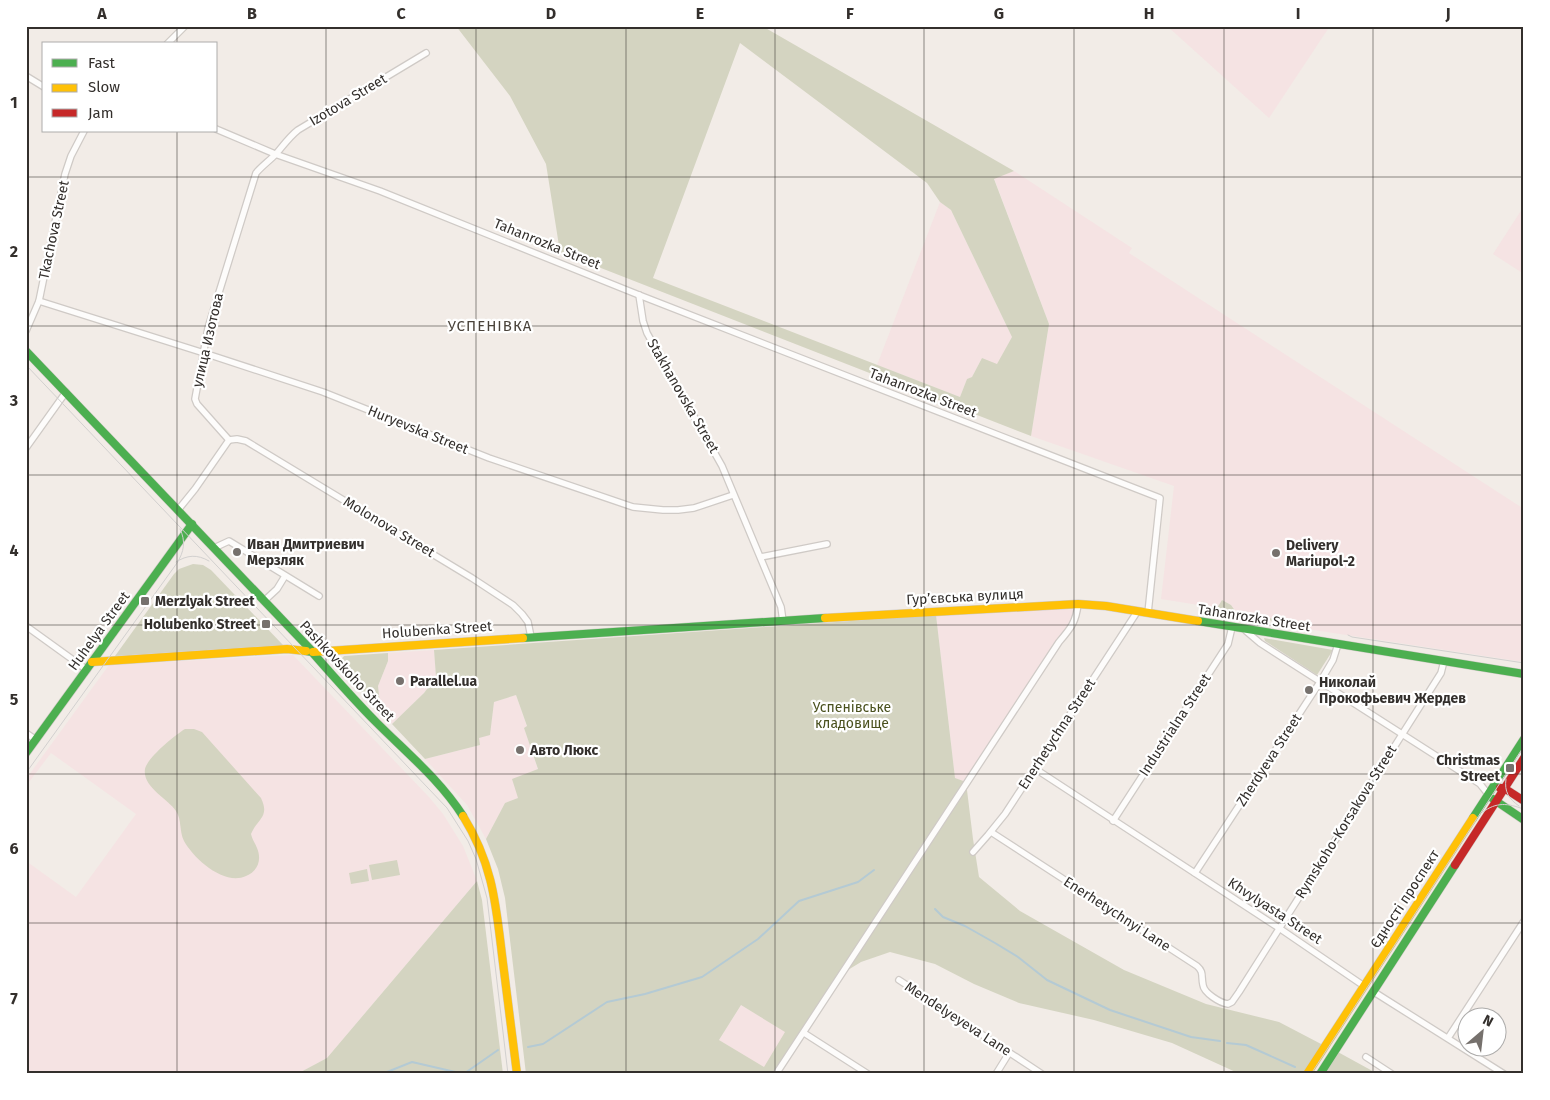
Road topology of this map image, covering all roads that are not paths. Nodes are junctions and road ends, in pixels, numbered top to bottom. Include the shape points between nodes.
1 (185, 26) edge
2 (169, 42) edge
3 (426, 53) dead end
4 (26, 76) edge
5 (42, 86) edge
6 (218, 130) edge
7 (83, 132) edge
8 (275, 154) junction
9 (639, 295) junction
10 (39, 301) junction
11 (26, 331) edge
12 (26, 352) edge
13 (204, 353) junction
14 (66, 392) junction
15 (229, 440) junction
16 (26, 448) edge
17 (733, 495) junction
18 (178, 510) junction
19 (192, 524) junction
20 (827, 544) dead end
21 (214, 548) junction
22 (761, 557) junction
23 (285, 576) junction
24 (319, 596) dead end
25 (264, 600) junction
26 (1078, 604) junction
27 (1137, 612) junction
28 (1148, 614) junction
29 (783, 620) junction
30 (26, 626) edge
31 (1232, 627) junction
32 (1244, 629) junction
33 (1261, 632) junction
34 (531, 637) junction
35 (1260, 643) junction
36 (1338, 644) junction
37 (312, 652) junction
38 (1444, 661) junction
39 (92, 662) junction
40 (87, 670) junction
41 (1524, 674) edge
42 (1320, 682) junction
43 (26, 733) edge
44 (1402, 734) junction
45 (1524, 738) edge
46 (36, 740) junction
47 (26, 753) edge
48 (1524, 758) edge
49 (1034, 768) junction
50 (1480, 784) junction
51 (1493, 786) junction
52 (1504, 788) junction
53 (1488, 794) junction
54 (1524, 801) edge
55 (1495, 802) junction
56 (1524, 820) edge
57 (1114, 821) junction
58 (991, 832) junction
59 (972, 852) dead end
60 (1195, 873) junction
61 (1524, 921) edge
62 (1279, 928) junction
63 (899, 980) dead end
64 (1364, 986) junction
65 (1374, 992) junction
66 (1228, 1004) joint
67 (804, 1033) junction
68 (1448, 1038) junction
69 (1009, 1053) junction
70 (1366, 1057) dead end
71 (517, 1074) edge
72 (776, 1074) edge
73 (868, 1074) edge
74 (996, 1074) edge
75 (1042, 1074) edge
76 (1307, 1074) edge
77 (1320, 1074) edge
78 (1392, 1074) edge
79 (1504, 1074) edge

1 - 2 street
3 - 8 street, Izotova Street via 298,130
4 - 5 street
6 - 8 street, Tahanrozka Street
7 - 10 street, Tkachova Street via 65,174
8 - 9 street, Tahanrozka Street via 380,191
8 - 13 street, улица Изотова via 256,173 253,181 208,328
9 - 17 street, Stakhanovska Street via 647,333 714,450
9 - 28 street, Tahanrozka Street via 1160,498
10 - 11 street, Tkachova Street
10 - 13 street, Huryevska Street
12 - 14 main road, Pashkovskoho Street
13 - 15 street, улица Изотова via 195,402
13 - 17 street, Huryevska Street via 323,392 497,461 633,507 678,510
14 - 16 street
14 - 18 main road, Pashkovskoho Street
15 - 18 street
15 - 34 street, Molonova Street via 246,441 472,578 513,605 528,622
17 - 22 street
18 - 19 main road, Pashkovskoho Street
19 - 21 main road, Pashkovskoho Street
19 - 39 main road, Huhelya Street
20 - 22 street
21 - 23 street via 229,541
21 - 25 main road, Pashkovskoho Street
22 - 29 street
23 - 24 street
23 - 25 street
25 - 37 main road, Pashkovskoho Street
26 - 27 main road, Гур’євська вулиця
26 - 29 main road, Гур’євська вулиця
26 - 67 street via 1071,628
27 - 28 main road, Гур’євська вулиця
27 - 49 street, Enerhetychna Street
28 - 31 main road, Tahanrozka Street
29 - 34 main road, Holubenka Street
30 - 40 street
31 - 32 main road, Tahanrozka Street
31 - 57 street, Industrialna Street via 1228,644
32 - 33 main road, Tahanrozka Street
32 - 35 street
33 - 35 street
33 - 36 main road, Tahanrozka Street
34 - 37 main road, Holubenka Street
35 - 42 street
36 - 38 main road, Tahanrozka Street
36 - 42 street, Zherdyeva Street
37 - 39 main road, Holubenka Street via 287,649
37 - 71 main road, Pashkovskoho Street via 360,706 440,786 460,810 477,841 494,894
38 - 41 main road, Tahanrozka Street
38 - 44 street, Rymskoho-Korsakova Street via 1441,673
39 - 40 main road, Huhelya Street
40 - 46 main road, Huhelya Street
42 - 44 street
42 - 60 street, Zherdyeva Street
43 - 46 street
44 - 50 street
44 - 62 street, Rymskoho-Korsakova Street
45 - 51 main road, Єдності проспект
46 - 47 main road, Huhelya Street
48 - 52 main road
49 - 57 street, Khvylyasta Street
49 - 58 street, Enerhetychna Street
50 - 51 street
50 - 53 street
51 - 52 main road
51 - 53 main road, Єдності проспект
52 - 54 main road
52 - 55 main road, Єдності проспект
53 - 55 main road
53 - 64 main road, Єдності проспект
55 - 56 main road
55 - 65 main road, Єдності проспект
57 - 60 street, Khvylyasta Street
58 - 59 street, Enerhetychna Street
58 - 66 street, Enerhetychnyi Lane via 1190,961 1201,970 1206,990
60 - 62 street, Khvylyasta Street
61 - 68 street
62 - 64 street, Khvylyasta Street
62 - 66 street, Rymskoho-Korsakova Street
63 - 69 street, Mendelyeyeva Lane
64 - 65 main road, Khvylyasta Street
64 - 76 main road, Єдності проспект
65 - 68 street, Khvylyasta Street
65 - 77 main road, Єдності проспект
67 - 72 street
67 - 73 street
68 - 79 street, Khvylyasta Street
69 - 74 street
69 - 75 street, Mendelyeyeva Lane
70 - 78 street

